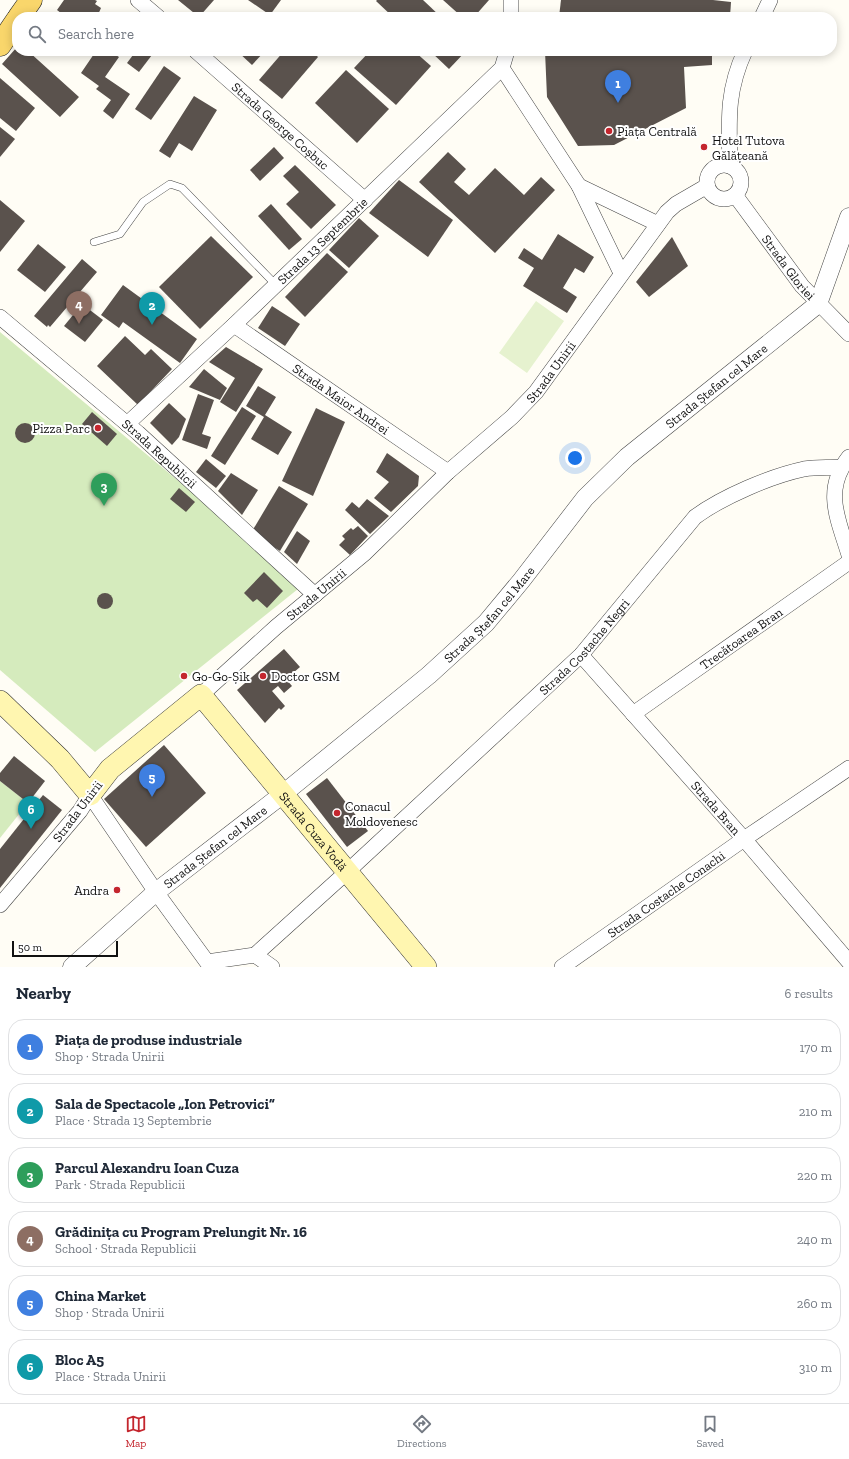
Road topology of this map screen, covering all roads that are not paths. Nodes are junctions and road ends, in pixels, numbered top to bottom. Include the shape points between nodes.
1 (31, 0) edge
2 (138, 0) edge
3 (511, 0) edge
4 (770, 0) edge
5 (23, 12) edge
6 (152, 12) edge
7 (511, 12) edge
8 (764, 12) edge
9 (12, 27) edge
10 (0, 45) edge
11 (202, 56) edge
12 (506, 56) edge
13 (743, 56) edge
14 (502, 68) junction
15 (730, 166) junction
16 (579, 186) junction
17 (707, 186) junction
18 (735, 195) junction
19 (365, 200) junction
20 (849, 217) edge
21 (658, 224) junction
22 (94, 242) dead end
23 (621, 273) junction
24 (276, 285) junction
25 (818, 304) junction
26 (0, 317) edge
27 (234, 326) junction
28 (849, 334) edge
29 (127, 424) junction
30 (845, 462) edge
31 (448, 472) junction
32 (849, 555) edge
33 (849, 562) edge
34 (315, 595) junction
35 (581, 655) junction
36 (200, 695) junction
37 (0, 701) edge
38 (633, 714) junction
39 (849, 768) edge
40 (283, 794) junction
41 (90, 795) junction
42 (744, 839) junction
43 (348, 871) junction
44 (156, 892) junction
45 (0, 905) edge
46 (255, 955) junction
47 (849, 962) edge
48 (205, 964) edge
49 (72, 967) edge
50 (272, 967) edge
51 (426, 967) edge
52 (562, 967) edge

1 - 5 main road
2 - 6 street
3 - 7 street
4 - 8 street
9 - 10 main road
11 - 19 street, Strada George Coșbuc
12 - 14 street, Strada 13 Septembrie
13 - 15 street via 730,98
14 - 16 street
14 - 19 street, Strada 13 Septembrie
15 - 17 street via 719,165 714,168 708,176
15 - 18 street via 735,168 741,179
16 - 21 street
16 - 23 street
17 - 18 street via 713,196 724,200
17 - 21 street, Strada Unirii via 676,204
18 - 25 street, Strada Gloriei via 788,269
19 - 24 street, Strada 13 Septembrie
20 - 25 street
21 - 23 street, Strada Unirii
22 - 24 lane via 120,234 143,202 170,184 182,188
23 - 31 street, Strada Unirii via 536,392 512,417
24 - 27 street, Strada 13 Septembrie
25 - 28 street, Strada Gloriei
25 - 40 street, Strada Ștefan cel Mare via 627,457 585,498 486,623 428,675
26 - 29 street, Strada Republicii
27 - 29 street, Strada 13 Septembrie
27 - 31 street, Strada Maior Andrei
29 - 34 street, Strada Republicii
30 - 32 street via 835,485 834,501 835,513
30 - 35 street, Strada Costache Negri via 779,476 708,508 686,527
31 - 34 street, Strada Unirii via 365,553
33 - 38 street, Trecătoarea Bran
34 - 36 street, Strada Unirii
35 - 38 street, Strada Bran
35 - 43 street, Strada Costache Negri
36 - 40 main road, Strada Cuza Vodă
36 - 41 main road, Strada Unirii via 110,769
37 - 41 main road via 60,759
38 - 42 street, Strada Bran
39 - 42 street, Strada Costache Conachi
40 - 43 main road, Strada Cuza Vodă
40 - 44 street, Strada Ștefan cel Mare
41 - 44 street
41 - 45 street, Strada Unirii via 80,811
42 - 47 street, Strada Bran
42 - 52 street, Strada Costache Conachi
43 - 46 street, Strada Costache Negri
43 - 51 main road, Strada Cuza Vodă
44 - 48 street
44 - 49 street, Strada Ștefan cel Mare
46 - 48 street
46 - 50 street

